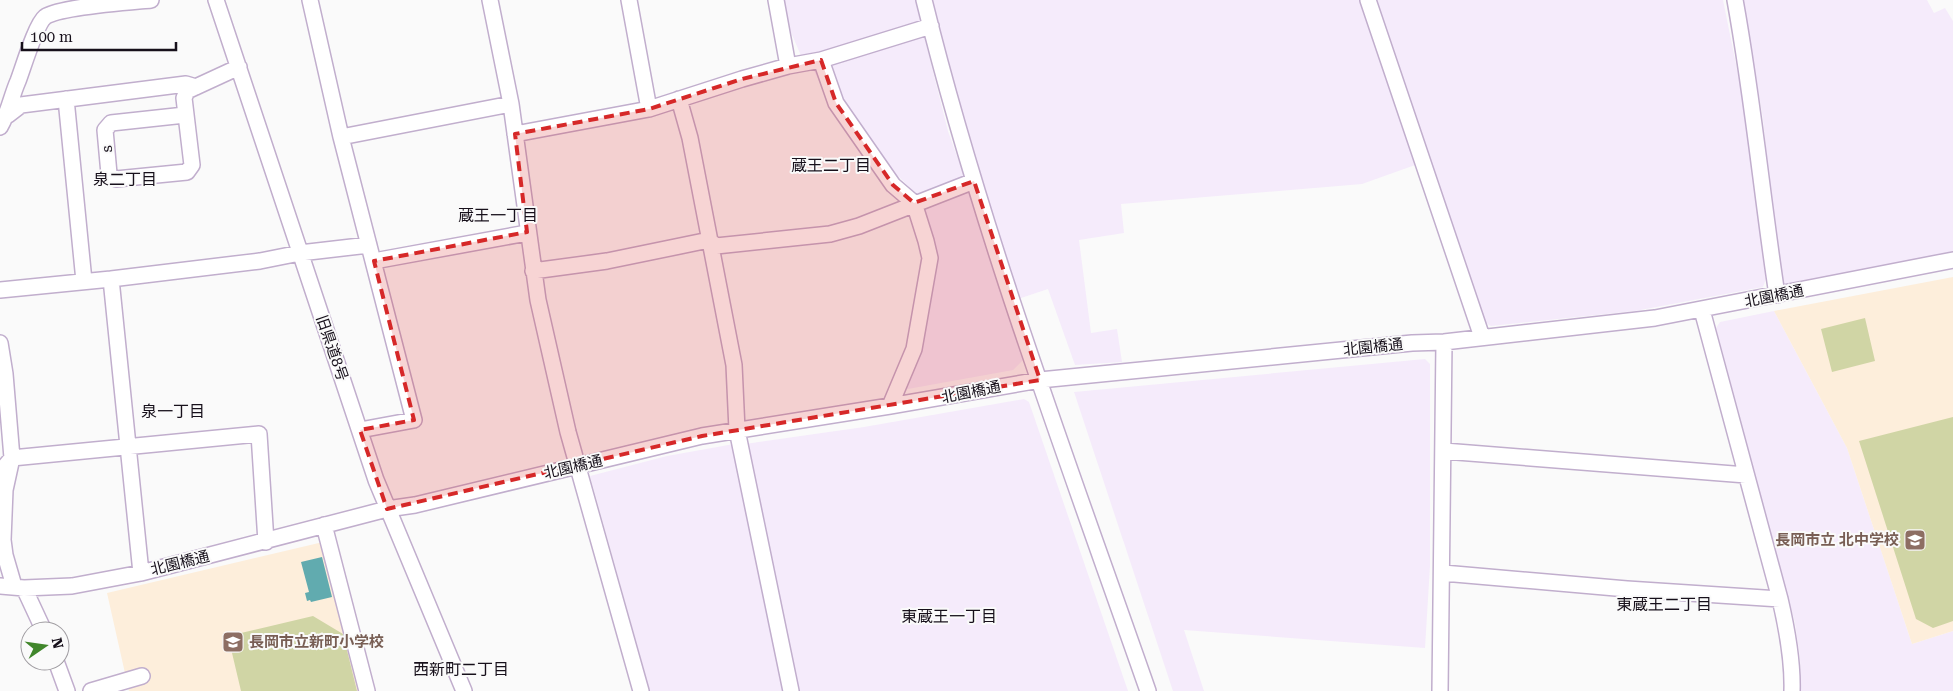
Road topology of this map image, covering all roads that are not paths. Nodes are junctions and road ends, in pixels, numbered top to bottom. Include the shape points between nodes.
1 (151, 0) edge
2 (216, 0) edge
3 (310, 0) edge
4 (490, 0) edge
5 (629, 0) edge
6 (776, 0) edge
7 (924, 0) edge
8 (1368, 0) edge
9 (1735, 0) edge
10 (100, 3) edge
11 (931, 26) junction
12 (821, 60) junction
13 (788, 66) junction
14 (239, 67) junction
15 (196, 87) junction
16 (66, 99) junction
17 (679, 99) junction
18 (511, 104) junction
19 (649, 109) junction
20 (185, 115) junction
21 (3, 119) edge
22 (515, 134) junction
23 (341, 137) junction
24 (974, 181) junction
25 (914, 203) junction
26 (528, 233) junction
27 (709, 240) junction
28 (369, 245) junction
29 (300, 253) junction
30 (1953, 260) edge
31 (374, 261) junction
32 (533, 270) junction
33 (111, 279) junction
34 (84, 281) junction
35 (0, 290) edge
36 (1777, 295) junction
37 (1702, 310) junction
38 (1482, 337) junction
39 (1444, 342) junction
40 (0, 343) edge
41 (2, 374) edge
42 (1040, 380) junction
43 (890, 406) junction
44 (360, 430) junction
45 (737, 430) junction
46 (128, 448) junction
47 (1444, 451) junction
48 (12, 458) junction
49 (578, 466) junction
50 (0, 472) edge
51 (1746, 475) junction
52 (387, 509) junction
53 (324, 525) junction
54 (266, 542) junction
55 (142, 573) junction
56 (1443, 573) junction
57 (13, 587) edge
58 (1780, 599) junction
59 (37, 621) edge
60 (60, 671) edge
61 (142, 676) dead end
62 (67, 691) edge
63 (91, 691) edge
64 (366, 691) edge
65 (464, 691) edge
66 (641, 691) edge
67 (791, 691) edge
68 (1148, 691) edge
69 (1440, 691) edge
70 (1792, 691) edge

1 - 10 street
2 - 14 street, 旧県道8号
3 - 23 street
4 - 18 street
5 - 19 street
6 - 13 street
7 - 11 street
8 - 38 street
9 - 36 street via 1754,115
10 - 21 street via 45,18
11 - 12 street
11 - 24 street
12 - 13 street
12 - 25 street via 836,103 892,185
13 - 17 street
14 - 15 street
14 - 29 street, 旧県道8号
15 - 16 street via 186,84
15 - 20 street, s via 184,98
16 - 21 street via 21,105
16 - 34 street
17 - 19 street
17 - 27 street via 690,138
18 - 22 street
18 - 23 street
19 - 22 street
20 - 20 street, s via 192,165 187,172 116,179 109,174 105,130 111,123
22 - 26 street
23 - 28 street
24 - 25 street
24 - 42 street
25 - 27 street via 859,226 830,234 716,246
25 - 43 street via 930,258 914,349
26 - 31 street
26 - 32 street
27 - 32 street via 607,261
27 - 45 street via 734,365
28 - 29 street
28 - 31 street
29 - 33 street
29 - 44 street, 旧県道8号
30 - 36 street, 北園橋通
31 - 44 street via 414,420
32 - 49 street via 555,377
33 - 34 street
33 - 46 street
34 - 35 street
36 - 37 street, 北園橋通
37 - 38 street, 北園橋通 via 1612,324
37 - 51 street
38 - 39 street, 北園橋通
39 - 42 street, 北園橋通
39 - 47 street
40 - 41 street
41 - 48 street
42 - 43 street, 北園橋通
42 - 68 street
43 - 45 street, 北園橋通
44 - 52 street, 旧県道8号
45 - 49 street, 北園橋通
45 - 67 street
46 - 48 street
46 - 54 street via 258,434
46 - 55 street
47 - 51 street
47 - 56 street
48 - 50 street
48 - 57 street via 5,490 3,540
49 - 52 street, 北園橋通
49 - 66 street
51 - 58 street
52 - 53 street, 北園橋通
52 - 65 street, 旧県道8号
53 - 54 street, 北園橋通
53 - 64 street
54 - 55 street, 北園橋通
55 - 57 street, 北園橋通 via 72,586
56 - 58 street
56 - 69 street
57 - 59 street
58 - 70 street via 1793,675
60 - 62 street
61 - 63 street

